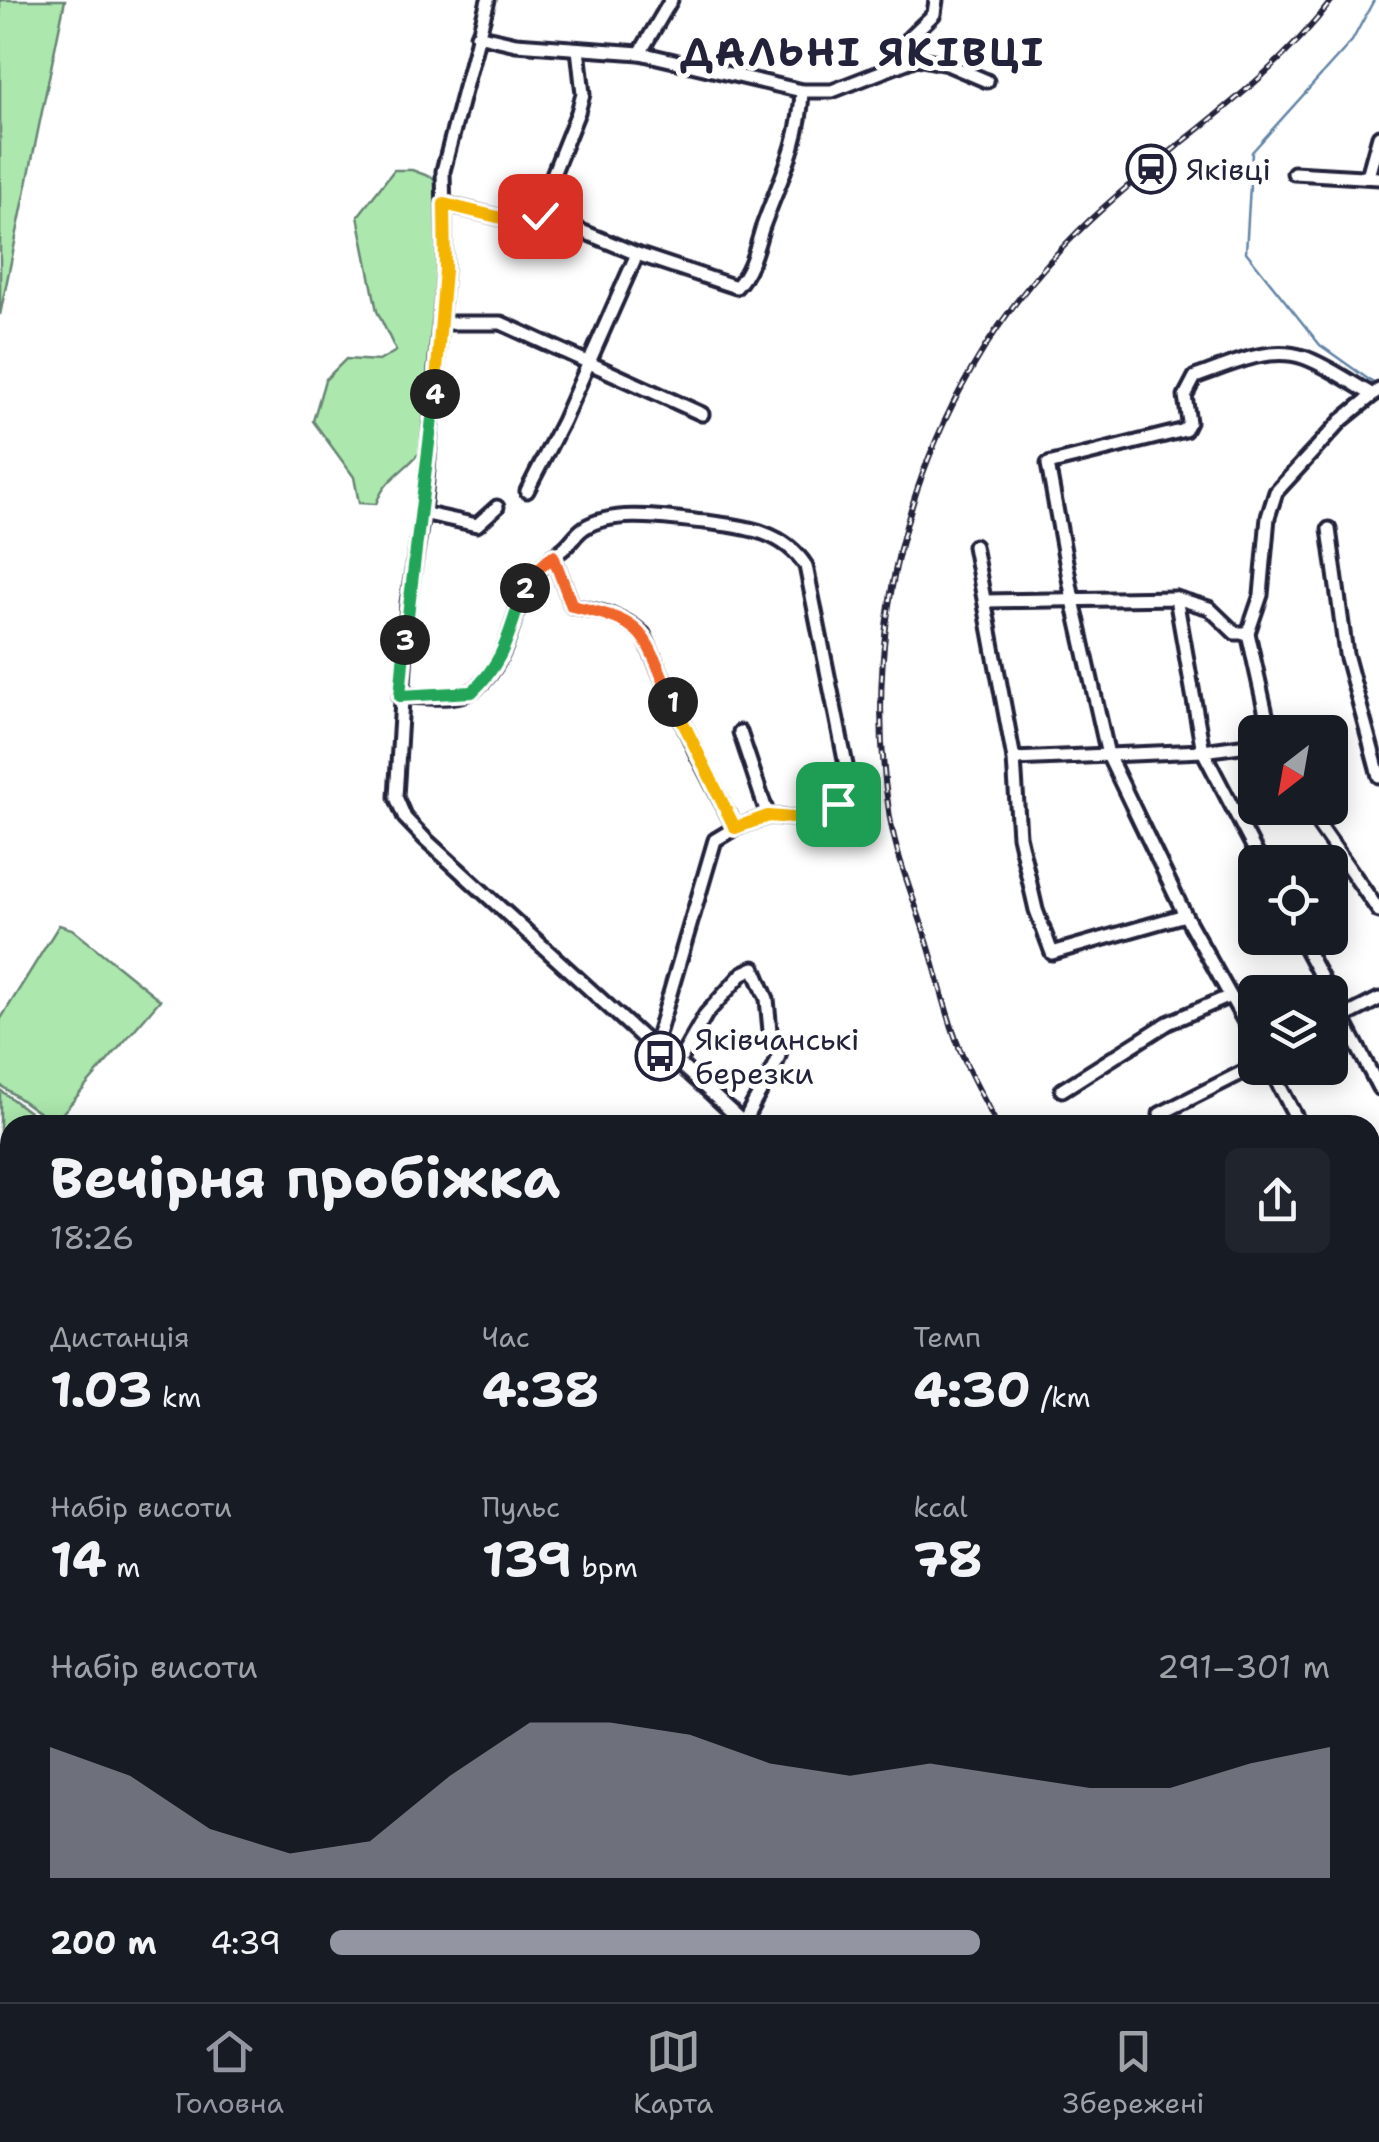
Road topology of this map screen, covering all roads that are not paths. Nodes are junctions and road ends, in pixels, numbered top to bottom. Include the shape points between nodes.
1 (488, 0) edge
2 (671, 0) edge
3 (936, 0) edge
4 (478, 35) junction
5 (578, 49) junction
6 (640, 53) junction
7 (900, 62) junction
8 (988, 82) dead end
9 (802, 92) junction
10 (1379, 136) edge
11 (1294, 173) dead end
12 (1373, 177) edge
13 (444, 204) junction
14 (532, 219) junction
15 (636, 254) junction
16 (441, 323) junction
17 (590, 363) junction
18 (1376, 392) edge
19 (702, 414) dead end
20 (527, 491) dead end
21 (497, 507) dead end
22 (422, 513) junction
23 (1329, 529) dead end
24 (974, 546) dead end
25 (553, 556) junction
26 (1176, 598) junction
27 (1073, 600) junction
28 (985, 601) junction
29 (1248, 633) junction
30 (400, 696) junction
31 (1266, 715) edge
32 (740, 732) dead end
33 (1238, 746) edge
34 (1203, 751) junction
35 (1108, 754) junction
36 (1014, 760) junction
37 (1379, 776) edge
38 (768, 816) junction
39 (1319, 825) edge
40 (735, 828) junction
41 (1252, 845) edge
42 (1379, 911) edge
43 (1185, 915) junction
44 (1230, 996) junction
45 (1379, 1000) edge
46 (1238, 1010) edge
47 (1348, 1014) edge
48 (1348, 1039) edge
49 (654, 1048) junction
50 (678, 1063) junction
51 (1238, 1075) edge
52 (1279, 1085) edge
53 (1379, 1088) edge
54 (1062, 1090) dead end
55 (1160, 1114) dead end
56 (735, 1115) edge
57 (749, 1115) edge
58 (1295, 1115) edge

1 - 4 street
2 - 6 street
3 - 7 street via 934,14 910,37
4 - 5 street
4 - 13 street via 443,171
5 - 6 street
5 - 14 street via 578,112
6 - 9 street
7 - 8 street via 947,64
7 - 9 street via 832,91
9 - 15 street via 801,122 784,179 736,287
10 - 12 street
11 - 12 street
13 - 14 street via 518,222
13 - 16 street
14 - 15 street via 550,218
15 - 17 street
16 - 17 street via 501,323
16 - 22 street
17 - 19 street
17 - 20 street
18 - 27 street via 1302,356 1249,358 1195,377 1185,396 1185,430 1048,464
18 - 29 street via 1276,492 1261,595
21 - 22 street via 476,525
22 - 30 street
23 - 37 street via 1346,654
24 - 28 street
25 - 30 street via 527,584 509,640 472,692
25 - 38 street via 596,521 650,516 765,532 806,566 853,800 806,819
25 - 40 street via 572,606 613,614 643,634
26 - 27 street
26 - 29 street via 1209,608 1235,633
26 - 34 street
27 - 28 street
27 - 35 street
28 - 36 street
29 - 31 street
30 - 49 street via 396,797 405,818
32 - 38 street
33 - 34 street
34 - 35 street
34 - 41 street
35 - 36 street
35 - 43 street
36 - 43 street via 1019,836 1052,953
38 - 40 street
39 - 42 street
40 - 49 street via 715,840
43 - 44 street
44 - 46 street
44 - 54 street via 1168,1023
45 - 47 street
48 - 53 street
49 - 50 street
50 - 56 street
50 - 57 street via 706,1014 754,968 780,1052
51 - 55 street
52 - 58 street

